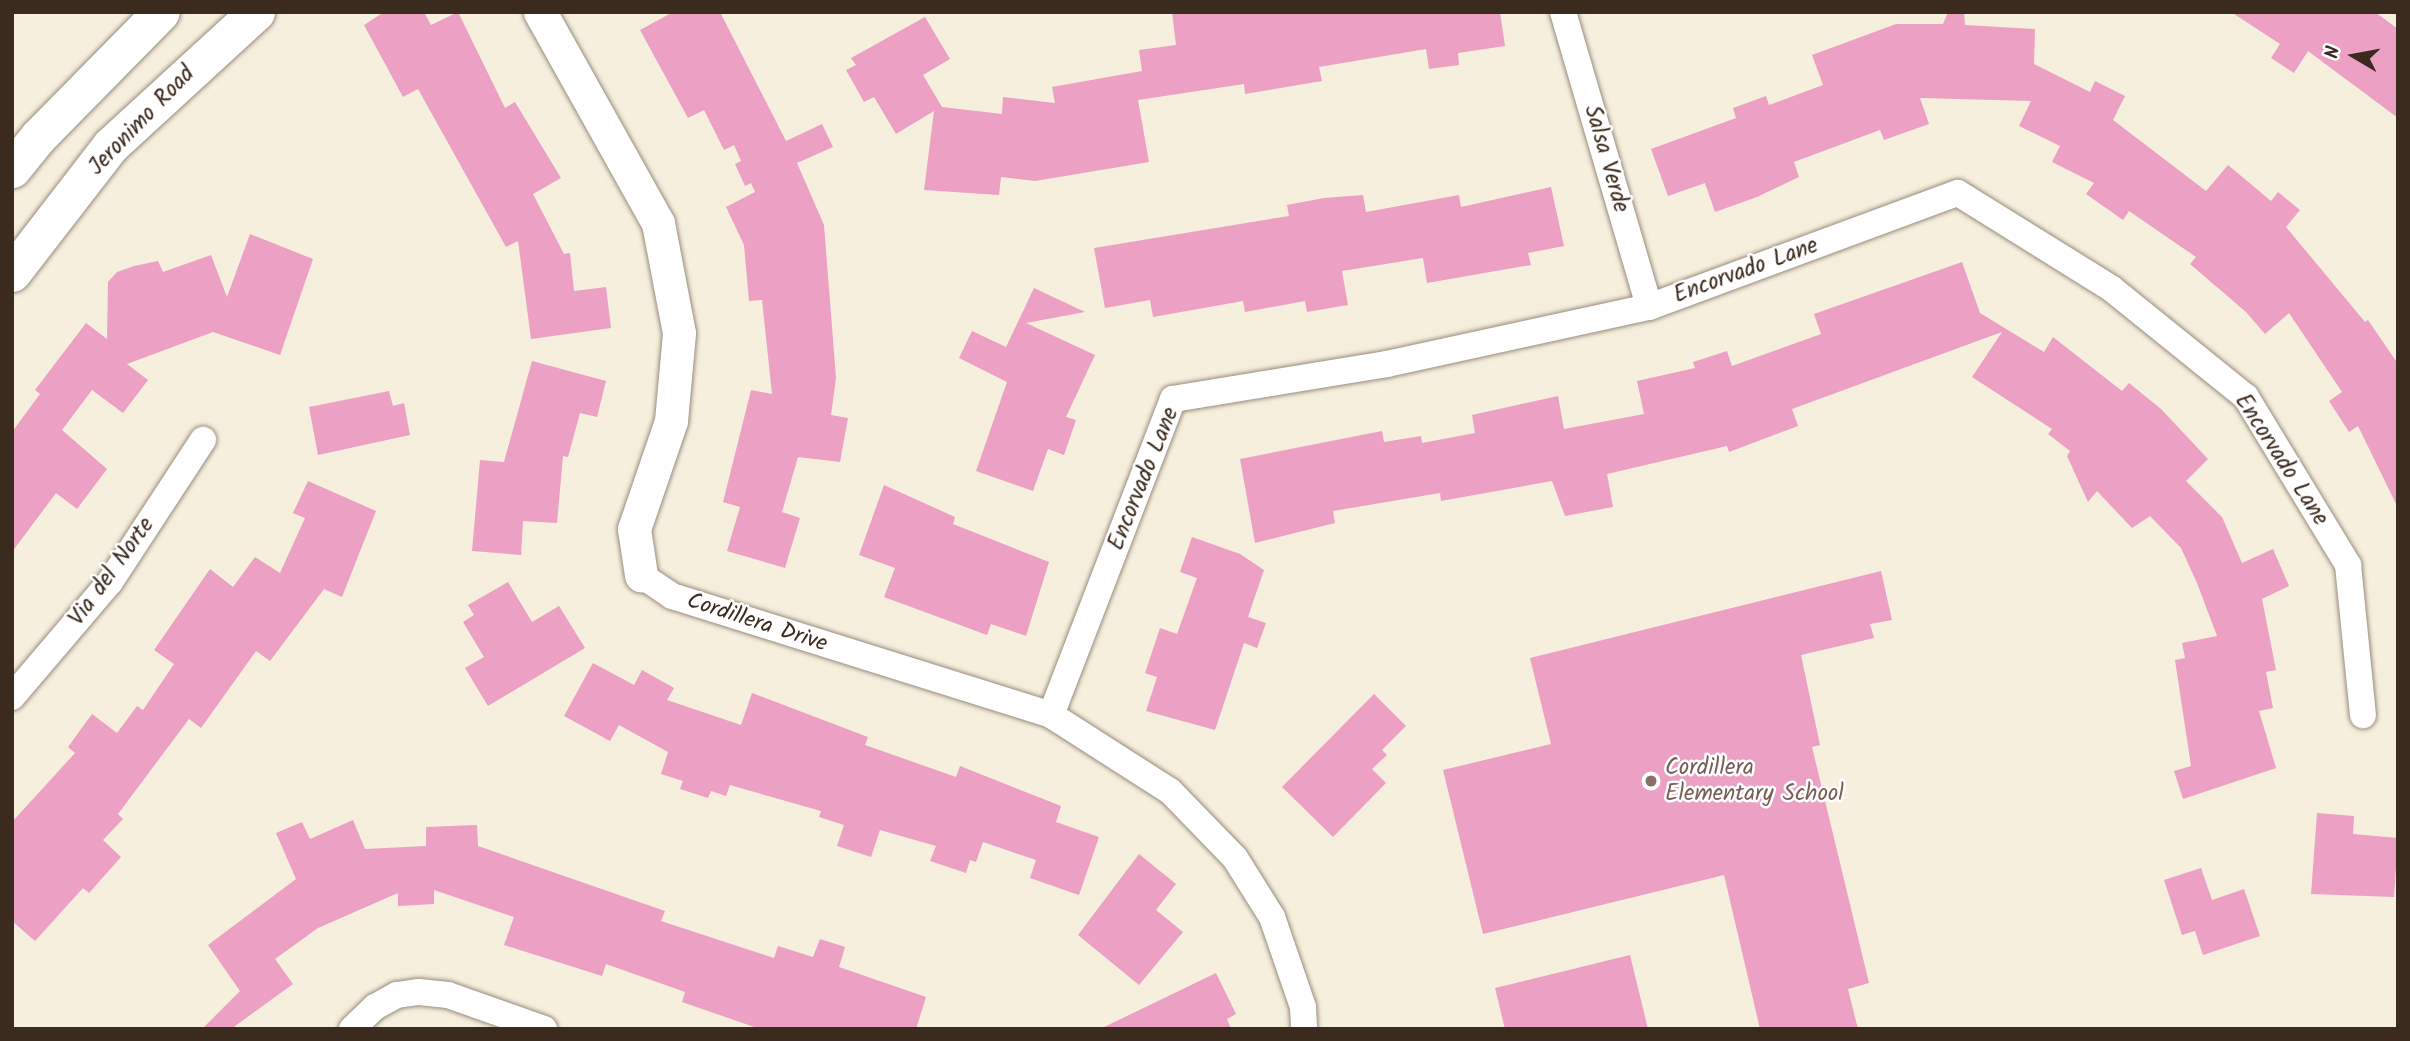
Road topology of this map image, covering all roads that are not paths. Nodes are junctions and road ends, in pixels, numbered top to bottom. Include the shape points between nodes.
1 (161, 12) edge
2 (256, 12) edge
3 (540, 12) edge
4 (1563, 12) edge
5 (12, 170) edge
6 (12, 273) edge
7 (1649, 307) junction
8 (203, 440) dead end
9 (641, 575) joint
10 (12, 697) edge
11 (1051, 715) junction
12 (2363, 715) dead end
13 (352, 1029) edge
14 (544, 1029) edge
15 (1304, 1029) edge

1 - 5 main road via 38,136
2 - 6 main road, Jeronimo Road via 110,146
3 - 9 street, Cordillera Drive via 658,223 680,333 671,421 634,529
4 - 7 street, Salsa Verde
7 - 11 street, Encorvado Lane via 1387,364 1173,399
7 - 12 street, Encorvado Lane via 1958,193 2112,289 2246,397 2348,565
8 - 10 street, Via del Norte via 110,582
9 - 11 street, Cordillera Drive via 672,596
11 - 15 street, Cordillera Drive via 1170,791 1235,858 1272,917 1303,1007
13 - 14 street via 375,1007 397,995 419,992 448,995

